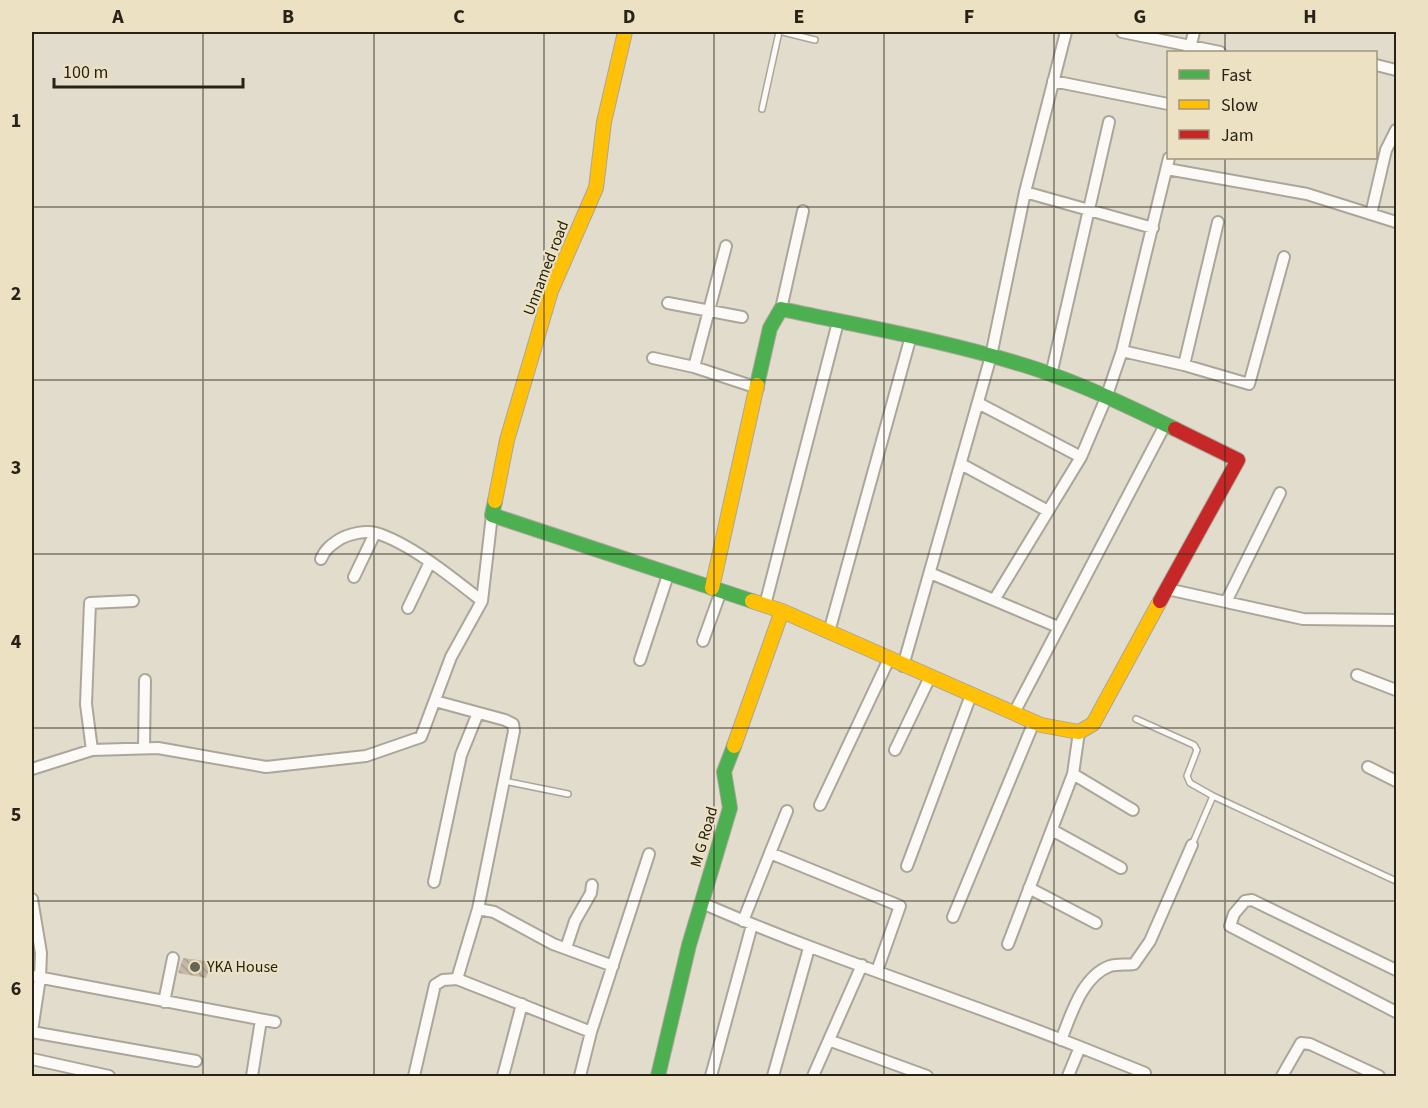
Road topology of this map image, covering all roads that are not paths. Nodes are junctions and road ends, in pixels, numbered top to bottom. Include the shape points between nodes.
1 (625, 32) edge
2 (781, 32) edge
3 (1065, 32) edge
4 (1122, 32) edge
5 (1194, 32) edge
6 (816, 40) dead end
7 (1190, 50) edge
8 (1205, 51) edge
9 (1377, 65) edge
10 (1396, 70) edge
11 (1053, 81) junction
12 (1167, 104) edge
13 (762, 109) dead end
14 (1109, 122) dead end
15 (1396, 130) edge
16 (1381, 148) edge
17 (1168, 163) edge
18 (1025, 192) junction
19 (1088, 210) junction
20 (803, 211) dead end
21 (1371, 214) junction
22 (1218, 222) dead end
23 (1396, 222) edge
24 (1153, 228) junction
25 (726, 246) dead end
26 (1284, 257) dead end
27 (668, 303) dead end
28 (781, 309) junction
29 (709, 310) junction
30 (742, 317) dead end
31 (838, 322) junction
32 (911, 336) junction
33 (1122, 351) junction
34 (992, 356) junction
35 (653, 358) dead end
36 (1184, 365) junction
37 (694, 368) junction
38 (1051, 375) junction
39 (758, 388) junction
40 (1106, 398) junction
41 (978, 402) junction
42 (1165, 425) junction
43 (1081, 457) junction
44 (961, 464) junction
45 (1280, 493) dead end
46 (1046, 510) junction
47 (492, 515) junction
48 (375, 533) junction
49 (321, 559) dead end
50 (430, 562) junction
51 (930, 573) junction
52 (668, 575) junction
53 (354, 577) dead end
54 (1167, 589) junction
55 (716, 590) junction
56 (994, 600) junction
57 (133, 601) dead end
58 (482, 601) junction
59 (1226, 602) junction
60 (765, 605) junction
61 (408, 608) dead end
62 (782, 611) junction
63 (1396, 620) edge
64 (1058, 627) junction
65 (829, 632) junction
66 (703, 641) dead end
67 (889, 659) junction
68 (640, 660) dead end
69 (903, 666) junction
70 (1357, 675) dead end
71 (930, 677) junction
72 (145, 680) dead end
73 (1396, 690) edge
74 (971, 695) junction
75 (435, 701) junction
76 (478, 713) junction
77 (1014, 713) junction
78 (1136, 718) dead end
79 (1034, 722) junction
80 (1079, 732) junction
81 (144, 748) junction
82 (92, 750) junction
83 (896, 750) dead end
84 (1368, 767) dead end
85 (32, 769) edge
86 (1073, 774) junction
87 (504, 781) junction
88 (1396, 781) edge
89 (568, 794) dead end
90 (1213, 796) junction
91 (820, 805) dead end
92 (1133, 810) dead end
93 (787, 811) dead end
94 (1052, 830) junction
95 (1192, 845) joint
96 (770, 853) junction
97 (649, 854) dead end
98 (907, 866) dead end
99 (1121, 868) dead end
100 (1396, 881) edge
101 (434, 882) dead end
102 (592, 885) dead end
103 (1029, 888) junction
104 (32, 899) edge
105 (702, 903) junction
106 (478, 909) junction
107 (952, 917) dead end
108 (748, 923) junction
109 (1096, 924) dead end
110 (1008, 944) dead end
111 (566, 948) junction
112 (809, 948) junction
113 (173, 958) dead end
114 (862, 965) junction
115 (613, 966) junction
116 (1396, 969) edge
117 (877, 971) junction
118 (36, 977) edge
119 (457, 979) junction
120 (164, 1002) junction
121 (522, 1004) junction
122 (1396, 1012) edge
123 (261, 1020) junction
124 (275, 1022) dead end
125 (32, 1031) edge
126 (591, 1032) junction
127 (1061, 1040) junction
128 (831, 1041) junction
129 (1080, 1047) junction
130 (32, 1059) edge
131 (196, 1061) dead end
132 (109, 1077) edge
133 (252, 1077) edge
134 (414, 1077) edge
135 (503, 1077) edge
136 (580, 1077) edge
137 (658, 1077) edge
138 (711, 1077) edge
139 (773, 1077) edge
140 (813, 1077) edge
141 (927, 1077) edge
142 (1068, 1077) edge
143 (1144, 1077) edge
144 (1282, 1077) edge
145 (1379, 1077) edge

1 - 47 street, Unnamed road via 604,122 596,188 551,291 507,440
2 - 6 lane
2 - 13 lane
3 - 11 street
4 - 7 street
5 - 7 street
7 - 8 street
9 - 10 street
11 - 12 street
11 - 18 street
14 - 19 street
15 - 16 street
16 - 21 street
17 - 21 street via 1307,194
17 - 24 street
18 - 19 street
18 - 34 street
19 - 24 street
19 - 38 street
20 - 28 street
21 - 23 street
22 - 36 street
24 - 33 street
25 - 29 street
26 - 36 street via 1249,384
27 - 29 street
28 - 31 street
28 - 39 street via 770,328
29 - 30 street
29 - 37 street
31 - 32 street
31 - 60 street
32 - 34 street
32 - 65 street
33 - 36 street
33 - 40 street
34 - 38 street
34 - 41 street
35 - 37 street
37 - 39 street
38 - 40 street
39 - 55 street
40 - 42 street
40 - 43 street
41 - 43 street
41 - 44 street
42 - 54 street via 1238,460
42 - 64 street
43 - 46 street
44 - 46 street
44 - 51 street
45 - 59 street
46 - 56 street
47 - 52 street
47 - 58 street
48 - 49 street via 345,537 325,550
48 - 50 street
48 - 53 street
50 - 58 street
50 - 61 street
51 - 56 street
51 - 69 street
52 - 55 street
52 - 68 street
54 - 59 street
54 - 80 street via 1093,724
55 - 60 street
55 - 66 street
56 - 64 street
57 - 82 street via 90,603 86,704
58 - 75 street via 451,657
59 - 63 street via 1303,619
60 - 62 street
62 - 65 street
62 - 105 street, M G Road via 724,772 730,808
64 - 77 street
65 - 67 street
67 - 69 street
67 - 91 street
69 - 71 street
70 - 73 street
71 - 74 street
71 - 83 street
72 - 81 street
74 - 77 street
74 - 98 street
75 - 76 street
75 - 81 street via 421,737 366,756 266,766
76 - 87 street via 513,724
76 - 101 street via 461,755
77 - 79 street
78 - 90 lane via 1194,745 1197,750 1187,776 1190,783
79 - 80 street
79 - 107 street
80 - 86 street
81 - 82 street
82 - 85 street
84 - 88 street
86 - 92 street
86 - 94 street
87 - 89 lane
87 - 106 street
90 - 95 lane
90 - 100 lane
93 - 96 street
94 - 99 street
94 - 103 street
95 - 127 street via 1150,941 1134,964 1111,966 1097,973 1078,998
96 - 108 street
96 - 117 street via 900,906
97 - 115 street
102 - 111 street
103 - 109 street
103 - 110 street
104 - 118 street via 41,953
105 - 108 street
105 - 137 street, M G Road
106 - 111 street via 494,912
106 - 119 street
108 - 112 street
108 - 138 street
111 - 115 street
112 - 114 street
112 - 139 street
113 - 120 street
114 - 117 street
114 - 128 street
115 - 126 street
116 - 122 street via 1252,900 1245,901 1230,926
117 - 127 street
118 - 120 street
118 - 125 street
119 - 121 street
119 - 134 street via 435,985
120 - 123 street
121 - 126 street
121 - 135 street
123 - 124 street
123 - 133 street
125 - 131 street
126 - 136 street
127 - 129 street
128 - 140 street
128 - 141 street
129 - 142 street
129 - 143 street via 1145,1073
130 - 132 street
144 - 145 street via 1301,1043

